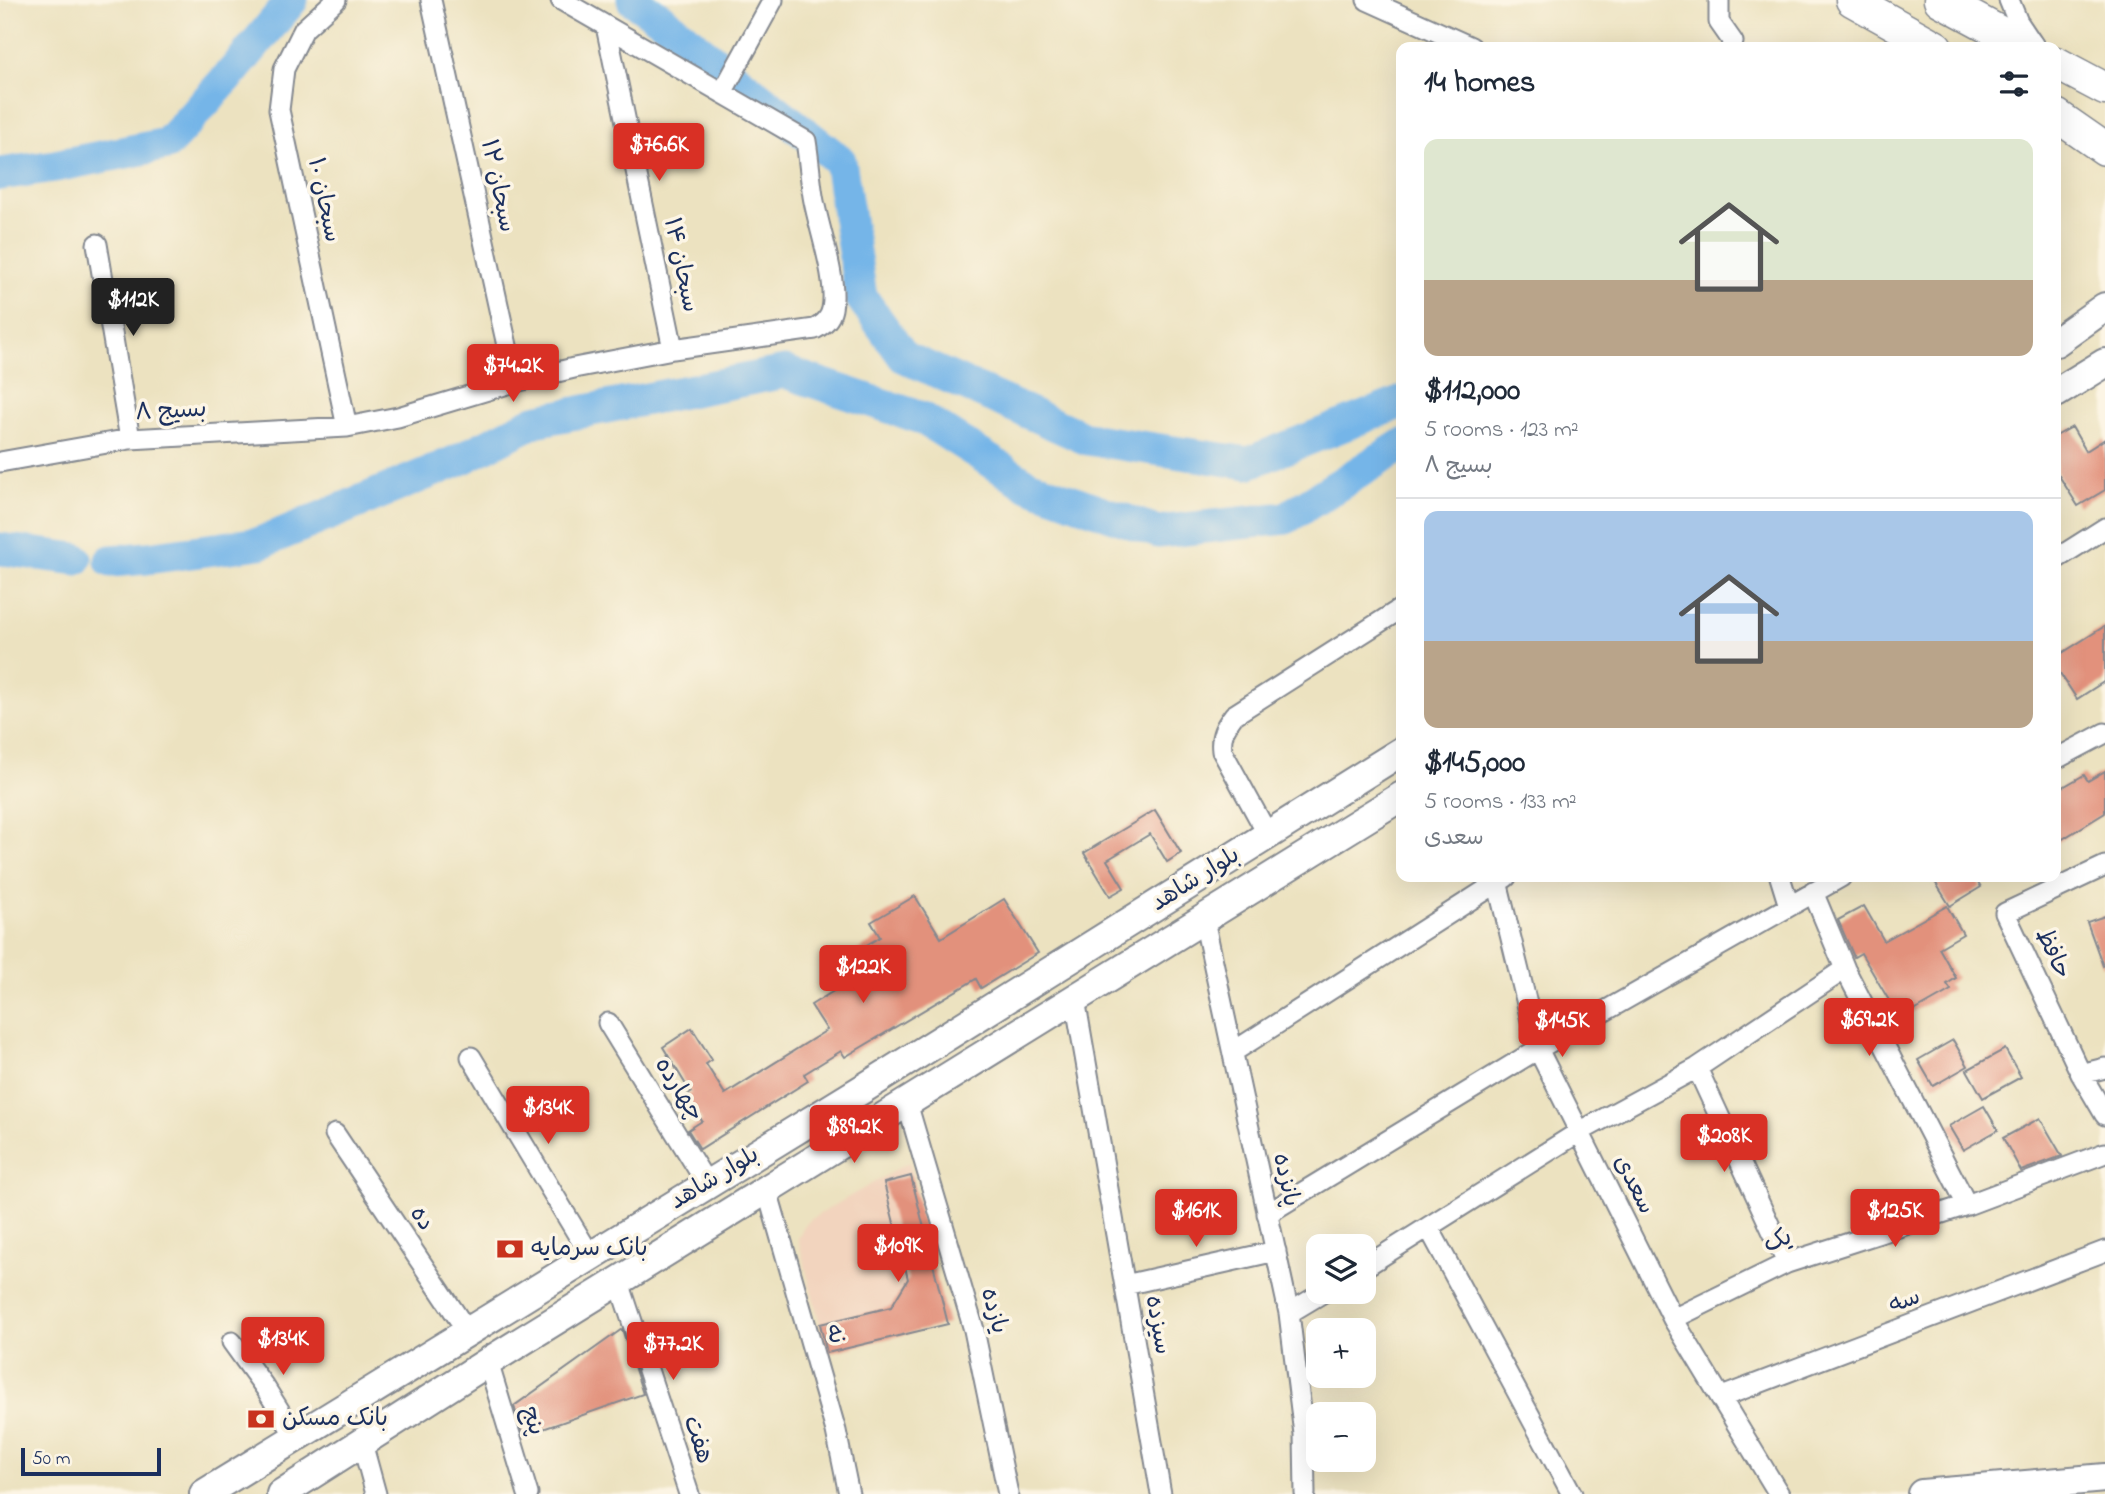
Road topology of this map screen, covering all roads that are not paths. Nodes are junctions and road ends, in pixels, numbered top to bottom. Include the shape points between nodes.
1 (337, 0) edge
2 (431, 0) edge
3 (561, 0) edge
4 (773, 0) edge
5 (1367, 0) edge
6 (1719, 0) edge
7 (1852, 0) edge
8 (1940, 0) edge
9 (2009, 0) edge
10 (606, 26) junction
11 (1460, 42) edge
12 (1733, 42) edge
13 (1927, 42) edge
14 (2018, 42) edge
15 (2032, 42) edge
16 (2061, 66) edge
17 (2105, 89) edge
18 (722, 93) junction
19 (2061, 118) edge
20 (2105, 149) edge
21 (97, 244) dead end
22 (2105, 307) edge
23 (2061, 338) edge
24 (673, 349) junction
25 (2105, 363) edge
26 (515, 382) junction
27 (2061, 390) edge
28 (347, 428) junction
29 (130, 439) junction
30 (0, 462) edge
31 (2105, 528) edge
32 (2061, 556) edge
33 (1396, 612) edge
34 (2105, 733) edge
35 (1396, 755) edge
36 (2061, 756) edge
37 (1396, 800) edge
38 (1268, 835) junction
39 (2105, 866) edge
40 (1495, 882) edge
41 (1501, 882) edge
42 (1782, 882) edge
43 (1832, 882) edge
44 (1813, 892) junction
45 (1789, 906) junction
46 (1204, 920) junction
47 (1108, 935) junction
48 (1128, 967) junction
49 (1845, 969) junction
50 (1075, 999) junction
51 (608, 1023) dead end
52 (1538, 1049) junction
53 (1233, 1052) junction
54 (471, 1057) dead end
55 (1697, 1068) junction
56 (2105, 1068) edge
57 (2081, 1074) junction
58 (907, 1103) junction
59 (2105, 1115) edge
60 (1579, 1132) junction
61 (335, 1134) dead end
62 (2105, 1153) edge
63 (707, 1184) junction
64 (767, 1190) junction
65 (1966, 1205) junction
66 (1268, 1214) junction
67 (1429, 1227) junction
68 (1276, 1251) junction
69 (2105, 1251) edge
70 (590, 1255) junction
71 (1376, 1260) edge
72 (1787, 1263) junction
73 (619, 1282) junction
74 (544, 1284) junction
75 (1125, 1285) junction
76 (1306, 1303) edge
77 (1289, 1313) junction
78 (565, 1316) junction
79 (1674, 1319) junction
80 (467, 1331) junction
81 (232, 1342) dead end
82 (488, 1362) junction
83 (1721, 1397) junction
84 (296, 1437) junction
85 (362, 1443) junction
86 (2105, 1478) edge
87 (204, 1494) edge
88 (281, 1494) edge
89 (376, 1494) edge
90 (528, 1494) edge
91 (689, 1494) edge
92 (849, 1494) edge
93 (1008, 1494) edge
94 (1161, 1494) edge
95 (1305, 1494) edge
96 (1572, 1494) edge
97 (1779, 1494) edge
98 (1923, 1494) edge

1 - 28 street, سبحان ۱۰ via 304,29 284,69 279,110
2 - 26 street, سبحان ۱۲
3 - 10 street
4 - 18 street
5 - 11 street
6 - 12 street via 1719,22
7 - 13 main road
8 - 14 main road
9 - 15 street
10 - 18 street
10 - 24 street, سبحان ۱۴
16 - 17 main road
18 - 24 street, بسیج ۸ via 806,141 833,307 825,324 816,329
19 - 20 main road
21 - 29 street
22 - 23 main road
24 - 26 street, بسیج ۸
25 - 27 main road
26 - 28 street, بسیج ۸
28 - 29 street, بسیج ۸
29 - 30 street, بسیج ۸
31 - 32 street
33 - 38 street via 1234,715 1226,726 1220,737 1222,751
34 - 36 street
35 - 38 main road, بلوار شاهد
37 - 46 main road, بلوار شاهد
38 - 47 main road, بلوار شاهد
39 - 57 street, حافظ via 2005,912
40 - 53 street
41 - 52 street, سعدی
42 - 45 street
43 - 44 street
44 - 45 street
44 - 49 street
45 - 52 street
46 - 48 main road, بلوار شاهد
46 - 53 street, پانزده
47 - 48 main road
47 - 63 main road, بلوار شاهد
48 - 50 main road, بلوار شاهد
49 - 55 street
49 - 65 street
50 - 58 main road, بلوار شاهد
50 - 75 street, سیزده
51 - 63 street, چهارده
52 - 60 street, سعدی
52 - 66 street
53 - 66 street, پانزده
54 - 70 street
55 - 60 street
55 - 72 street
56 - 57 street
57 - 59 street, حافظ
58 - 64 main road, بلوار شاهد
58 - 93 street, یازده via 974,1330
60 - 67 street
60 - 79 street, سعدی
61 - 80 street, ده
62 - 65 street, یک
63 - 70 main road, بلوار شاهد
64 - 73 main road, بلوار شاهد
64 - 92 street, نه via 836,1432
65 - 72 street, یک
66 - 68 street, پانزده
67 - 71 street
67 - 96 street
68 - 75 street
68 - 77 street, پانزده
69 - 83 street, سه
70 - 74 main road, بلوار شاهد
72 - 79 street, یک
73 - 78 main road, بلوار شاهد
73 - 91 street, هفت
74 - 78 main road
74 - 80 main road, بلوار شاهد
75 - 94 street, سیزده
76 - 77 street
77 - 95 street, پانزده via 1304,1434
78 - 82 main road, بلوار شاهد
79 - 83 street, سعدی
80 - 84 main road, بلوار شاهد
81 - 84 street
82 - 85 main road, بلوار شاهد
82 - 90 street, پنج
83 - 97 street, سعدی
84 - 87 main road, بلوار شاهد
85 - 88 main road, بلوار شاهد
85 - 89 street
86 - 98 main road

